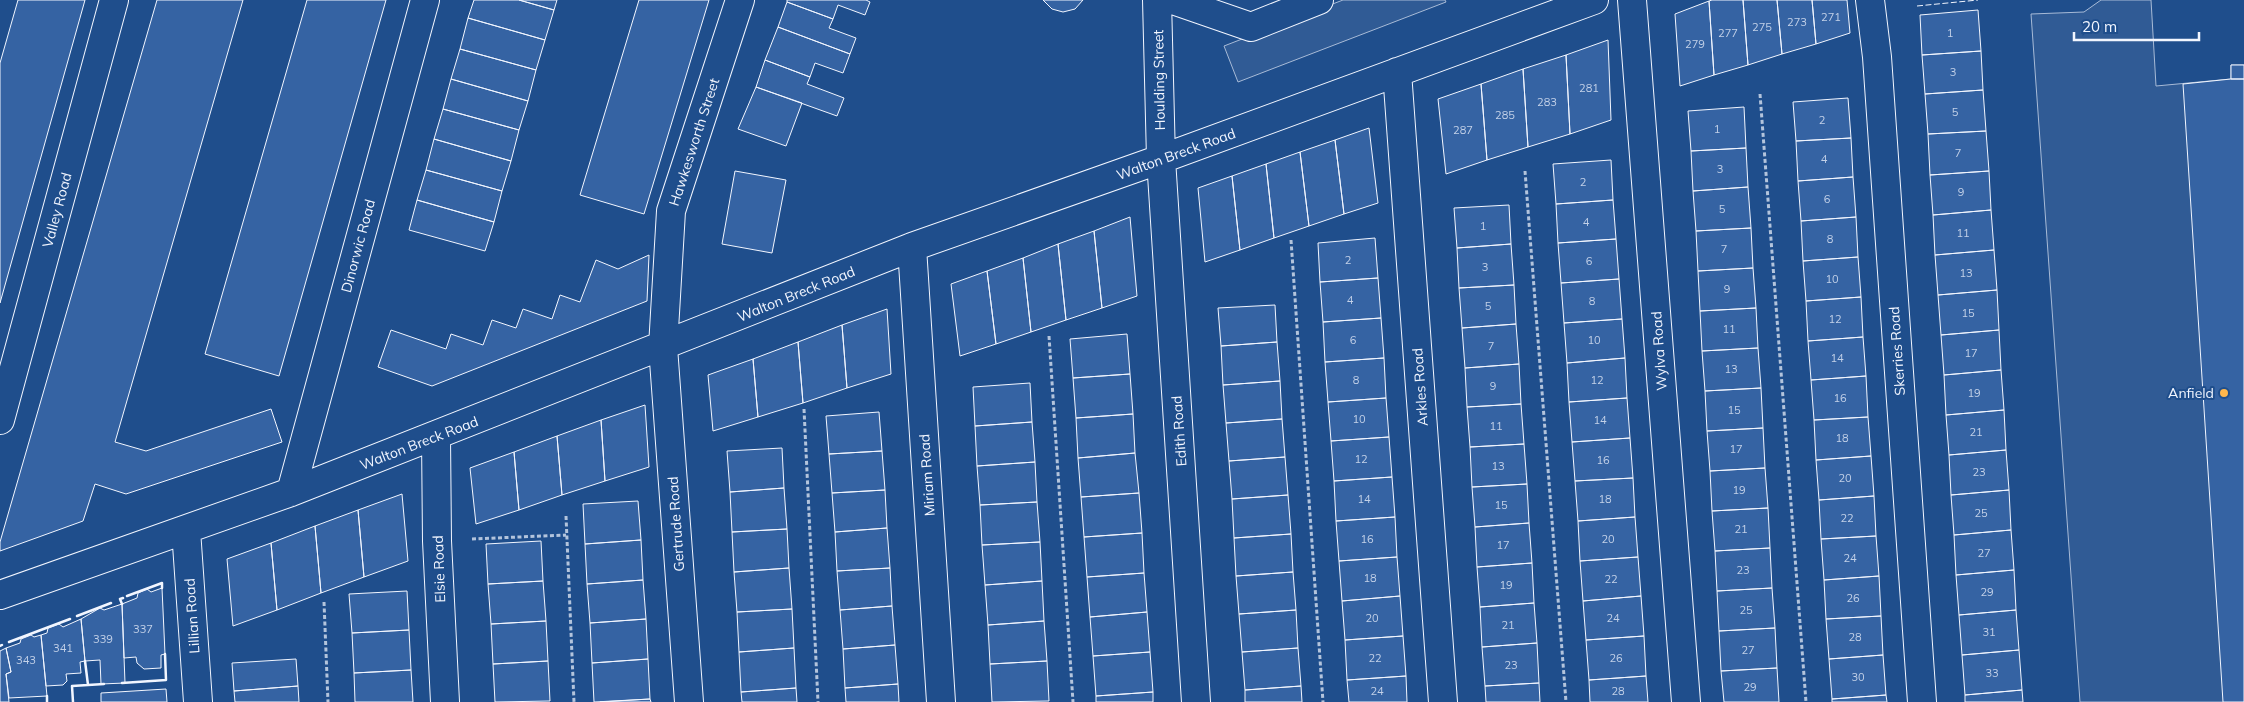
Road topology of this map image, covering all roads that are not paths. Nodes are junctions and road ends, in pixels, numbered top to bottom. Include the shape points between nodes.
1 (114, 0) edge
2 (425, 0) edge
3 (740, 0) edge
4 (1157, 0) edge
5 (1174, 0) edge
6 (1319, 0) edge
7 (1594, 0) edge
8 (1632, 0) edge
9 (1870, 0) edge
10 (1397, 72) junction
11 (1161, 160) junction
12 (912, 247) junction
13 (663, 347) junction
14 (0, 420) edge
15 (436, 437) junction
16 (291, 492) junction
17 (186, 530) junction
18 (0, 595) edge
19 (198, 702) edge
20 (445, 702) edge
21 (689, 702) edge
22 (941, 702) edge
23 (1196, 702) edge
24 (1443, 702) edge
25 (1686, 702) edge
26 (1922, 702) edge

1 - 14 street, Valley Road
2 - 16 street, Dinorwic Road
3 - 13 street, Hawkesworth Street via 671,211
4 - 11 street, Houlding Street
5 - 6 street via 1251,27
7 - 10 street, Walton Breck Road
8 - 25 street, Wylva Road
9 - 26 street, Skerries Road via 1877,57
10 - 11 street, Walton Breck Road
10 - 24 street, Arkles Road
11 - 12 street, Walton Breck Road
11 - 23 street, Edith Road
12 - 13 street, Walton Breck Road
12 - 22 street, Miriam Road
13 - 15 street, Walton Breck Road
13 - 21 street, Gertrude Road
15 - 16 street, Walton Breck Road
15 - 20 street, Elsie Road via 437,541
16 - 17 street, Walton Breck Road
17 - 18 street, Walton Breck Road
17 - 19 street, Lillian Road

